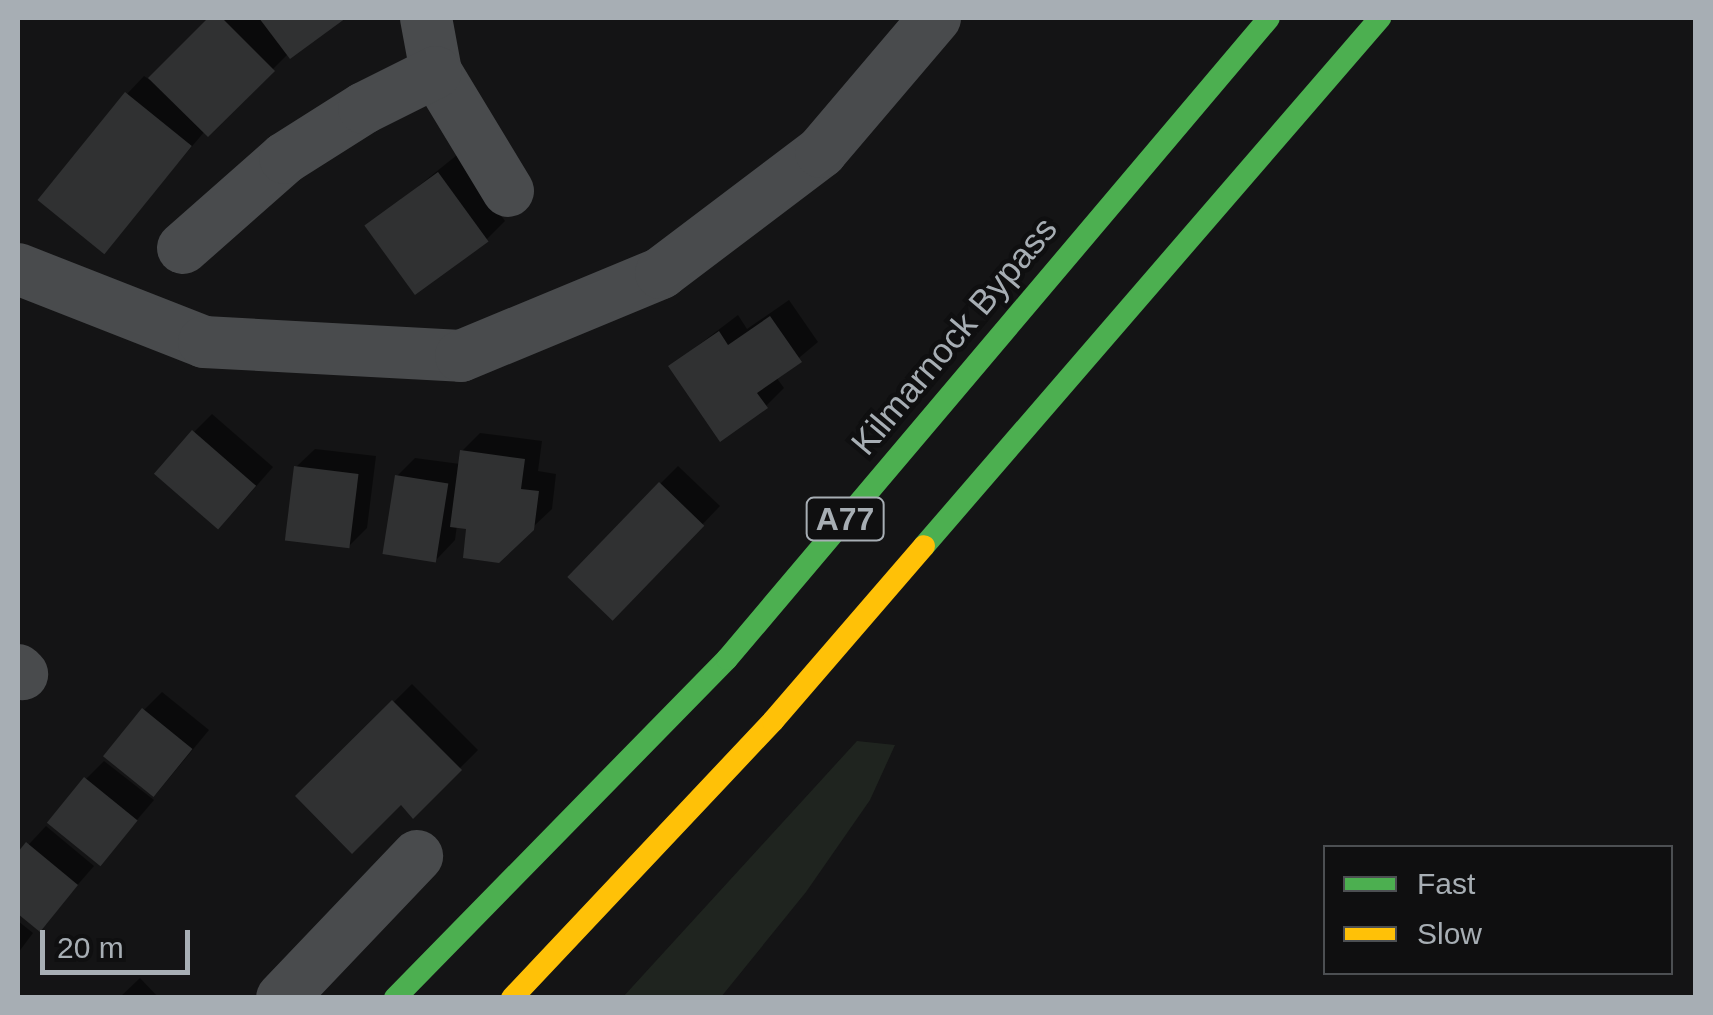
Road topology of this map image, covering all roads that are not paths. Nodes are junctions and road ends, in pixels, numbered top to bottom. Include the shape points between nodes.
1 (426, 18) edge
2 (935, 18) edge
3 (1269, 18) edge
4 (1380, 18) edge
5 (436, 72) junction
6 (508, 191) dead end
7 (184, 248) dead end
8 (18, 269) edge
9 (417, 856) dead end
10 (282, 998) edge
11 (395, 998) edge
12 (512, 998) edge

1 - 5 street
2 - 8 street via 821,152 661,273 461,356 204,342
3 - 11 highway, Kilmarnock Bypass / A77 via 727,659
4 - 12 highway, A77 via 773,721
5 - 6 street
5 - 7 street via 286,158
9 - 10 street

